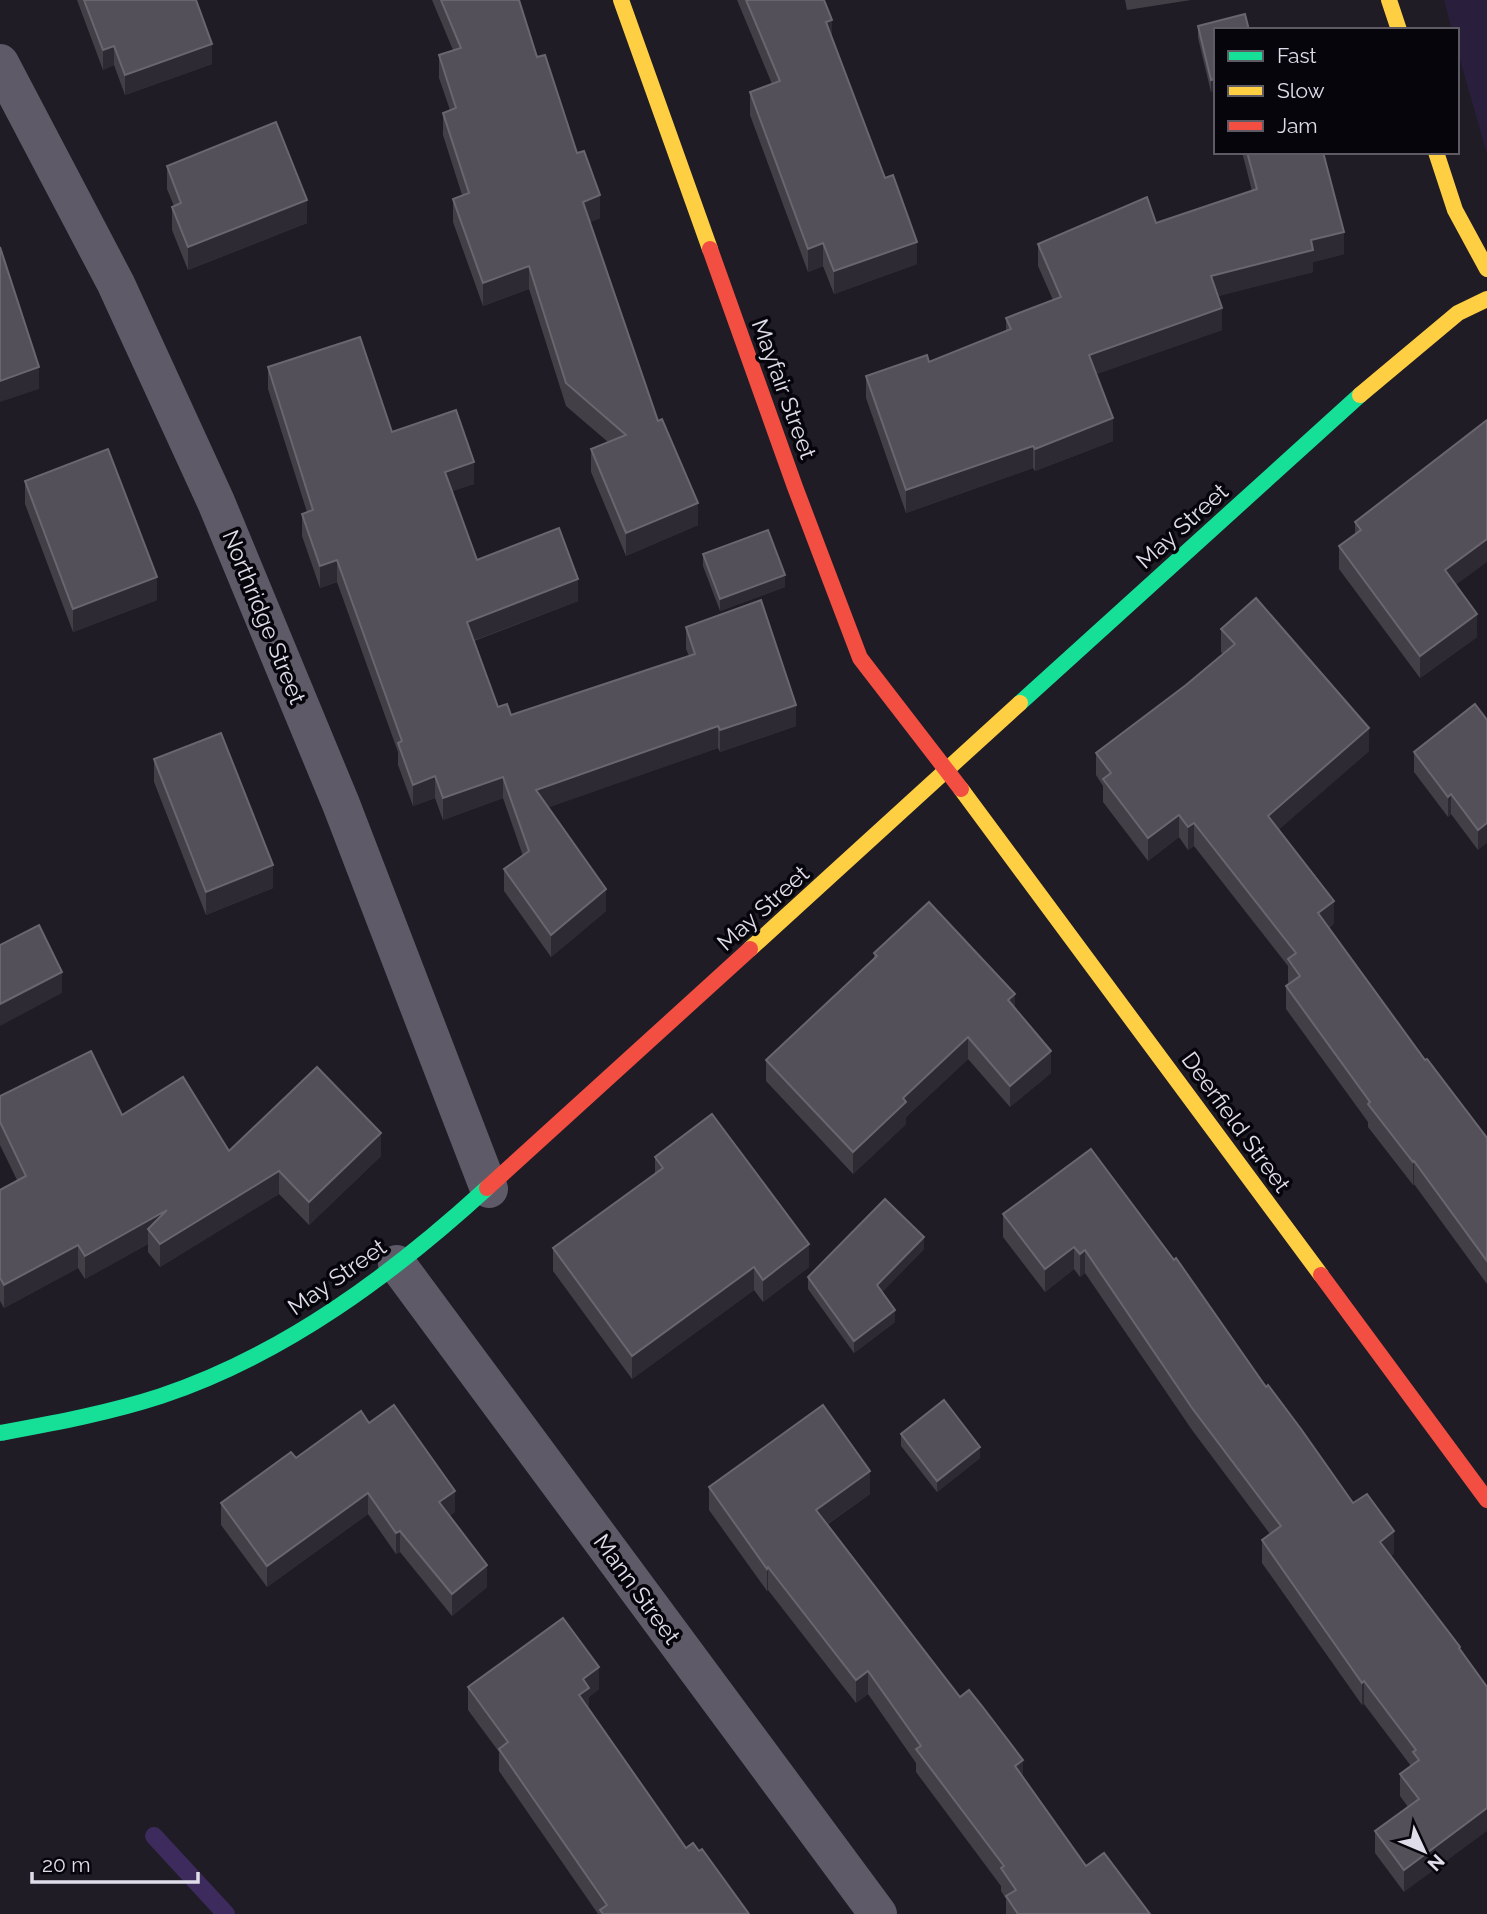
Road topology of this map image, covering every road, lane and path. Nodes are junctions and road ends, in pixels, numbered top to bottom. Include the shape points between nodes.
1 (621, 0) edge
2 (1390, 0) edge
3 (1398, 28) edge
4 (0, 62) edge
5 (1437, 154) edge
6 (1487, 269) edge
7 (1487, 299) edge
8 (948, 771) junction
9 (489, 1189) junction
10 (397, 1264) junction
11 (0, 1433) edge
12 (1487, 1500) edge
13 (878, 1914) edge

1 - 8 street, Mayfair Street via 860,658
2 - 3 street
4 - 9 street, Northridge Street via 116,284 216,502 341,803
5 - 6 street via 1455,211
7 - 8 street, May Street via 1458,313 1400,360
8 - 9 street, May Street
8 - 12 street, Deerfield Street
9 - 10 street, May Street
10 - 11 street, May Street via 277,1345 220,1373 106,1413
10 - 13 street, Mann Street

